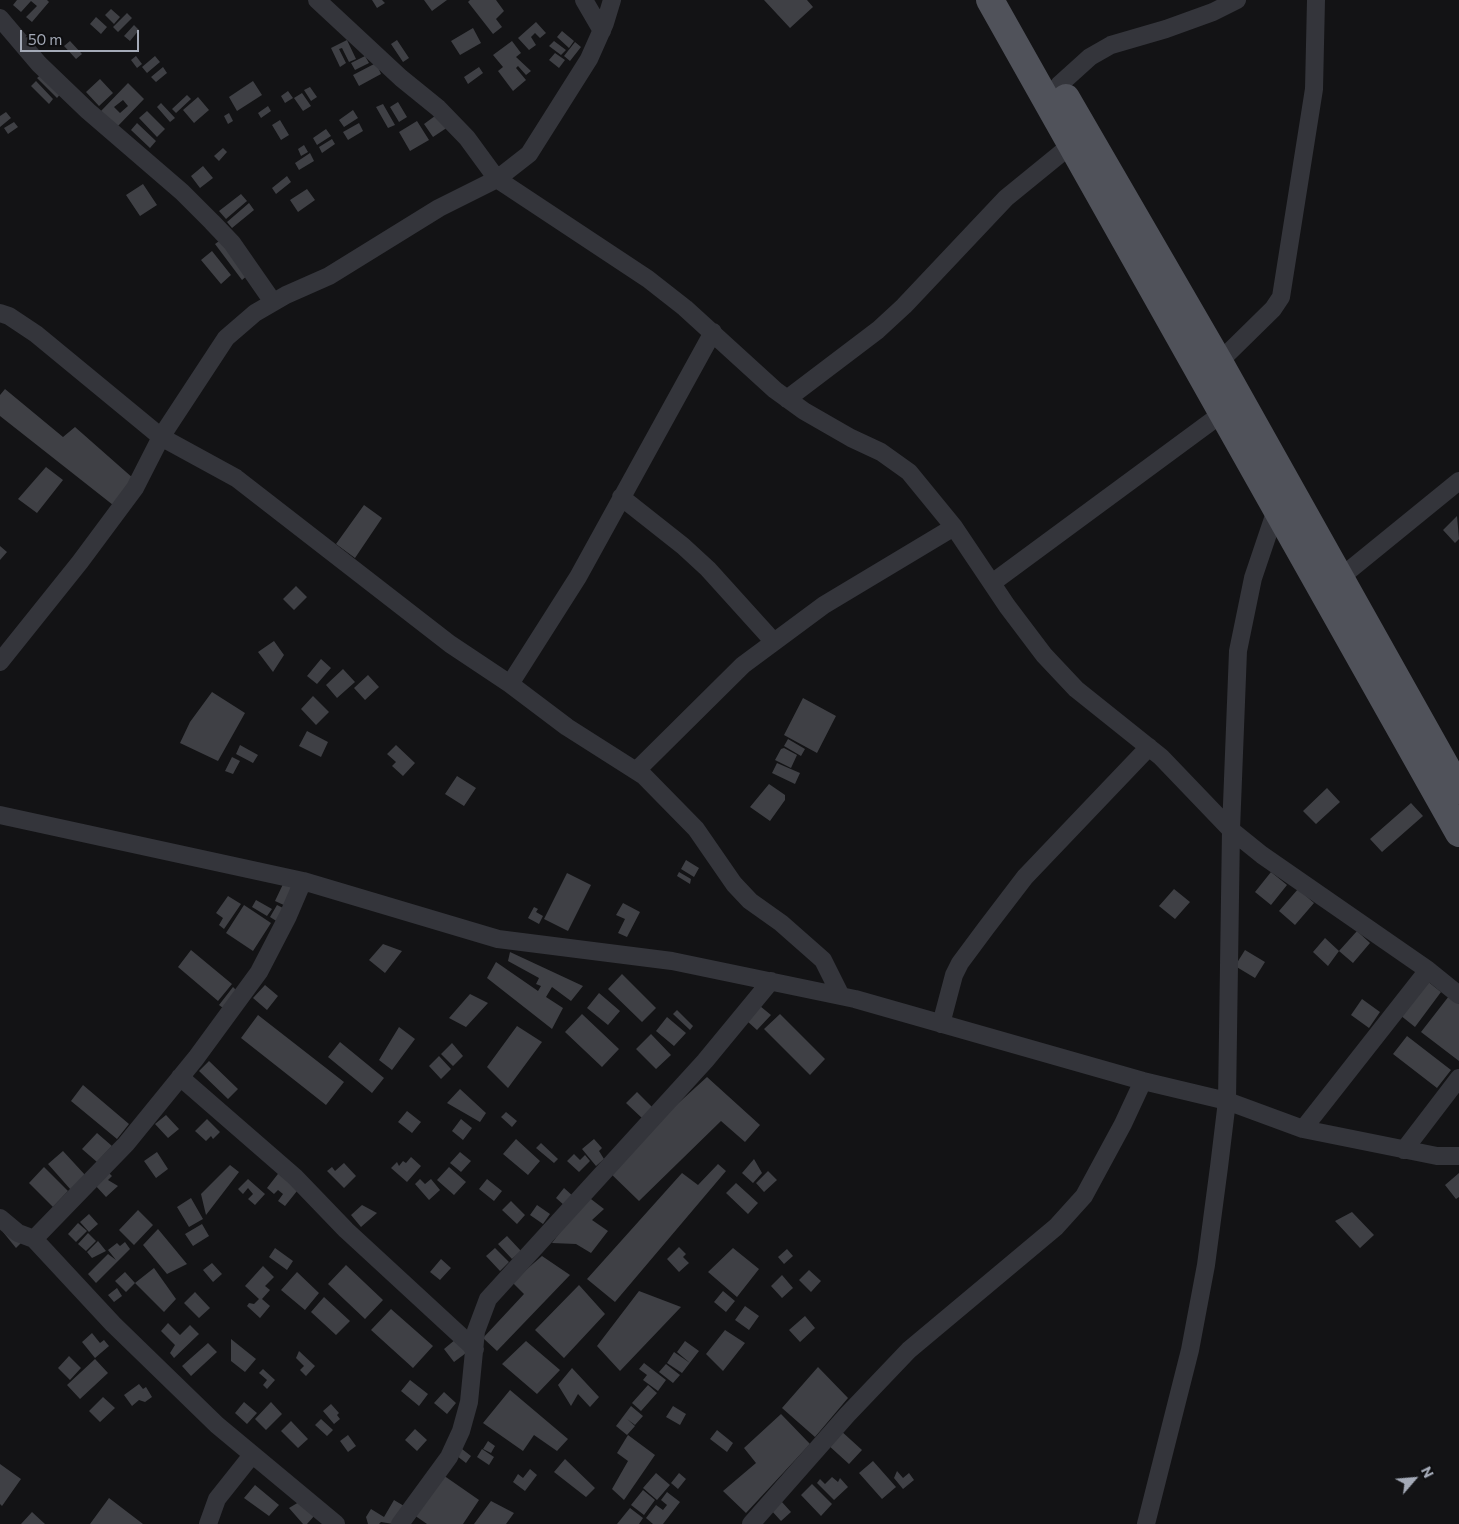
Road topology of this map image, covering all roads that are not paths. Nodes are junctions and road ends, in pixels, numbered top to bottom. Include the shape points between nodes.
1 (317, 0) edge
2 (584, 0) edge
3 (612, 0) edge
4 (990, 0) edge
5 (1011, 0) edge
6 (1237, 0) edge
7 (1316, 0) edge
8 (0, 18) edge
9 (602, 31) junction
10 (1059, 85) junction
11 (1071, 145) junction
12 (497, 178) junction
13 (274, 302) junction
14 (0, 313) edge
15 (712, 332) junction
16 (1219, 362) junction
17 (787, 399) junction
18 (1224, 412) junction
19 (161, 437) junction
20 (1459, 481) edge
21 (621, 497) junction
22 (1278, 507) junction
23 (954, 527) junction
24 (1341, 577) junction
25 (992, 582) junction
26 (774, 642) junction
27 (0, 662) edge
28 (510, 684) junction
29 (1149, 747) junction
30 (636, 770) junction
31 (1459, 790) edge
32 (0, 815) edge
33 (1231, 830) junction
34 (1459, 832) edge
35 (303, 881) junction
36 (1428, 970) junction
37 (771, 982) junction
38 (1459, 995) edge
39 (841, 996) junction
40 (941, 1024) junction
41 (180, 1077) junction
42 (1459, 1078) edge
43 (1142, 1081) junction
44 (1227, 1101) junction
45 (1303, 1129) junction
46 (1404, 1150) junction
47 (1459, 1156) edge
48 (0, 1218) edge
49 (34, 1238) junction
50 (475, 1349) junction
51 (252, 1454) junction
52 (208, 1524) edge
53 (336, 1524) edge
54 (400, 1524) edge
55 (751, 1524) edge
56 (1146, 1524) edge

1 - 12 street via 438,108 467,138
2 - 9 street
3 - 9 street
4 - 11 main road
5 - 10 main road
6 - 10 street via 1214,12 1111,45 1090,57
7 - 16 street via 1314,89 1280,297 1274,309
8 - 13 street via 39,64 212,222 232,243
9 - 12 street via 589,59 529,154
10 - 16 main road
11 - 17 street via 1006,198 885,324
11 - 18 main road
12 - 13 street via 439,208 329,276
12 - 15 street via 648,279
13 - 19 street via 255,313 226,338
14 - 19 street via 36,334
15 - 17 street
15 - 21 street
16 - 24 main road
17 - 23 street via 895,460 909,472
18 - 22 main road
18 - 25 street
19 - 27 street via 135,488
19 - 28 street via 236,478 450,644
20 - 24 street
21 - 26 street via 708,569
21 - 28 street via 578,577
22 - 33 street via 1253,578 1238,651
22 - 34 main road
23 - 25 street
23 - 26 street via 824,605
24 - 31 main road
25 - 29 street via 1044,654 1076,689
26 - 30 street via 743,665
28 - 30 street via 568,727
29 - 33 street
29 - 40 street via 1025,876 960,962
30 - 39 street via 665,795 696,829 734,884 750,901 823,960
32 - 35 street
33 - 36 street via 1296,880
33 - 44 street
35 - 37 street via 498,939 672,961
35 - 41 street via 259,972
36 - 38 street
36 - 45 street
37 - 39 street
37 - 50 street via 705,1061 524,1262 496,1288 488,1299 476,1331
39 - 40 street
40 - 43 street
41 - 49 street via 126,1144
41 - 50 street via 295,1177 346,1230
42 - 46 street
43 - 44 street
43 - 55 street via 1084,1196 1056,1227 909,1350
44 - 45 street
44 - 56 street via 1206,1265 1190,1350
45 - 46 street
46 - 47 street
48 - 49 street via 18,1233
49 - 51 street via 113,1324 217,1425
50 - 54 street via 469,1402 461,1431 449,1457
51 - 52 street via 217,1499
51 - 53 street

